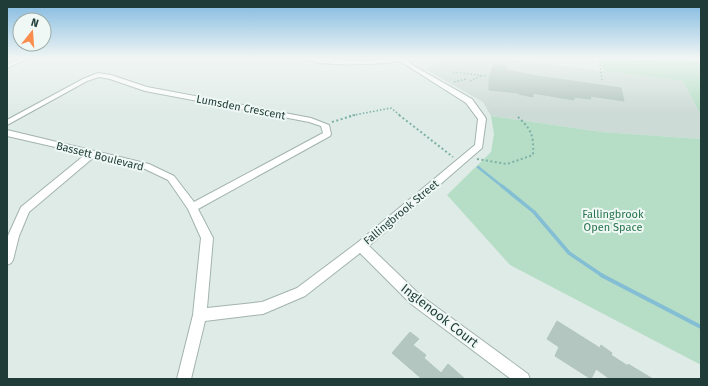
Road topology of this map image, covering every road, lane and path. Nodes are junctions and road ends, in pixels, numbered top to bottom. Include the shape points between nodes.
1 (98, 76) edge
2 (98, 76) edge
3 (429, 76) edge
4 (482, 76) edge
5 (601, 76) edge
6 (602, 80) dead end
7 (470, 81) dead end
8 (516, 115) dead end
9 (7, 123) edge
10 (325, 124) junction
11 (7, 133) edge
12 (92, 154) junction
13 (463, 160) junction
14 (192, 208) junction
15 (362, 246) junction
16 (7, 260) edge
17 (200, 315) junction
18 (184, 379) edge
19 (523, 379) edge

1 - 10 street, Lumsden Crescent via 111,77 145,89
2 - 9 street, Lumsden Crescent via 85,80
3 - 13 street, Fallingbrook Street via 469,101 482,119 479,146
4 - 7 path
5 - 6 path
8 - 13 path via 531,129 533,155 507,164
10 - 13 path via 347,116 391,108
10 - 14 street via 327,134
11 - 12 street, Bassett Boulevard
12 - 14 street, Bassett Boulevard via 146,166 171,178
12 - 16 street via 25,210 12,236
13 - 15 street, Fallingbrook Street
14 - 17 street, Bassett Boulevard via 207,238
15 - 17 street, Fallingbrook Street via 301,292 263,308
15 - 19 street, Inglenook Court via 415,299
17 - 18 street, Bassett Boulevard

